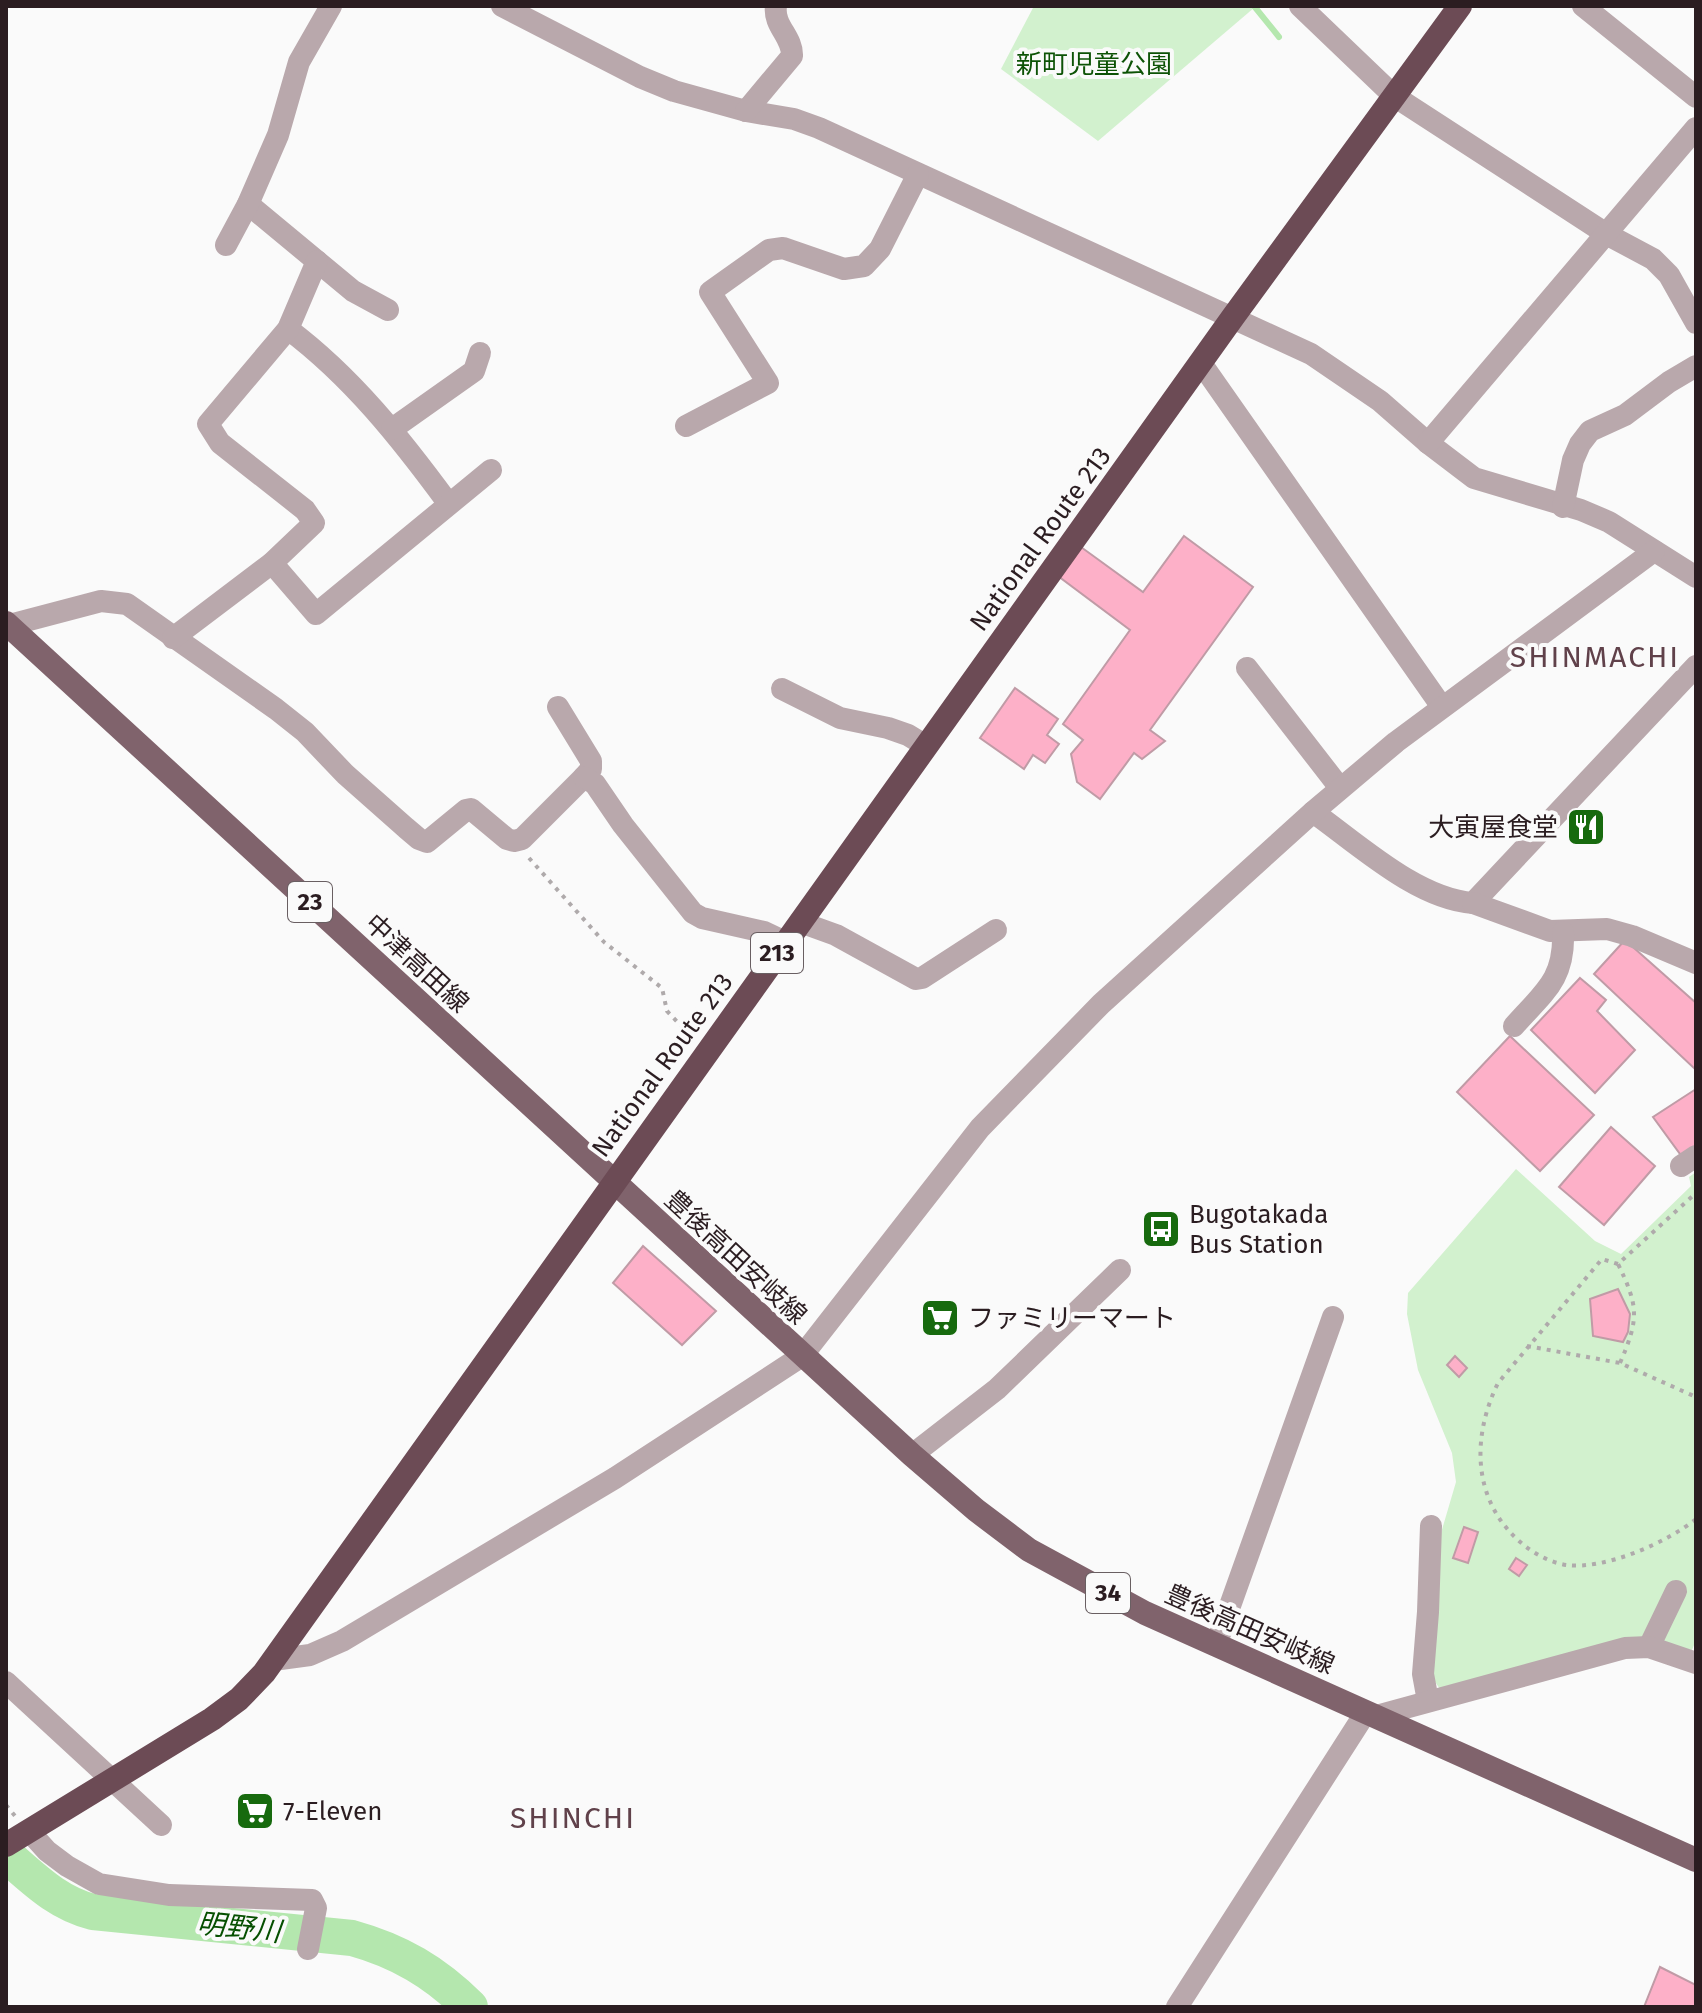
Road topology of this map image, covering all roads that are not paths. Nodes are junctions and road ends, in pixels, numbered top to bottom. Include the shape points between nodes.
1 (331, 6) edge
2 (502, 6) edge
3 (776, 6) edge
4 (1300, 6) edge
5 (1460, 6) edge
6 (1583, 6) edge
7 (1394, 96) junction
8 (1696, 97) edge
9 (746, 111) junction
10 (1696, 128) edge
11 (918, 174) junction
12 (248, 204) junction
13 (1608, 235) junction
14 (226, 245) dead end
15 (317, 261) junction
16 (388, 310) dead end
17 (1233, 317) junction
18 (1696, 323) edge
19 (288, 329) junction
20 (480, 353) dead end
21 (1201, 363) junction
22 (1696, 366) edge
23 (686, 426) dead end
24 (392, 429) junction
25 (1428, 443) junction
26 (491, 470) dead end
27 (448, 503) junction
28 (1563, 507) junction
29 (1654, 551) junction
30 (272, 563) junction
31 (1696, 577) edge
32 (7, 625) edge
33 (173, 638) junction
34 (1696, 666) edge
35 (1247, 668) dead end
36 (782, 689) dead end
37 (558, 707) dead end
38 (1442, 707) junction
39 (926, 746) junction
40 (584, 777) junction
41 (1340, 788) junction
42 (1313, 812) junction
43 (1473, 903) junction
44 (800, 922) junction
45 (996, 930) dead end
46 (1563, 932) junction
47 (785, 942) junction
48 (1696, 963) edge
49 (1514, 1026) dead end
50 (613, 1182) junction
51 (1120, 1270) dead end
52 (1333, 1317) dead end
53 (802, 1356) junction
54 (912, 1455) junction
55 (1431, 1526) dead end
56 (1676, 1591) dead end
57 (1216, 1645) junction
58 (1649, 1647) junction
59 (273, 1660) junction
60 (1696, 1663) edge
61 (6, 1682) edge
62 (1428, 1701) junction
63 (1371, 1714) junction
64 (113, 1781) junction
65 (161, 1825) dead end
66 (29, 1831) junction
67 (6, 1845) edge
68 (1696, 1860) edge
69 (308, 1949) dead end
70 (1177, 2007) edge

1 - 12 street via 299,62 278,135
2 - 9 street via 640,77
3 - 9 street via 776,20 792,56
4 - 7 street
5 - 7 highway, National Route 213 / 213
6 - 8 street
7 - 13 street
7 - 17 highway, National Route 213 / 213
9 - 11 street via 794,119
10 - 13 street
11 - 17 street
11 - 23 street via 880,249 864,266 844,269 783,248 769,250 710,292 768,383
12 - 14 street
12 - 15 street
13 - 18 street via 1662,267
13 - 25 street
15 - 16 street via 353,291
15 - 19 street
17 - 21 highway, National Route 213 / 213
17 - 25 street via 1350,379
19 - 24 street
19 - 30 street via 208,424 220,443 305,510 314,523
20 - 24 street via 474,371
21 - 38 street
21 - 39 highway, National Route 213 / 213
22 - 28 street via 1625,415 1590,431 1573,460
24 - 27 street
25 - 28 street via 1474,478
26 - 27 street
27 - 30 street via 316,614
28 - 29 street via 1609,522
29 - 31 street
29 - 38 street
30 - 33 street
32 - 33 street via 114,601 127,604
32 - 50 main road, 中津高田線 / 23
33 - 40 street via 305,732 345,774 427,842 471,809 507,839 522,839
34 - 43 street
35 - 41 street
36 - 39 street via 840,718 888,728
37 - 40 street via 591,761
38 - 41 street
39 - 44 highway, National Route 213 / 213
40 - 47 street via 595,784 693,913
41 - 42 street
42 - 43 street via 1413,882 1449,900
42 - 53 street via 1032,1072 980,1128
43 - 46 street via 1537,928
44 - 45 street via 836,935 916,979
44 - 47 highway, National Route 213 / 213
46 - 48 street via 1607,929
46 - 49 street via 1564,955 1556,978
47 - 50 highway, National Route 213 / 213
50 - 53 main road, 豊後高田安岐線 / 34
50 - 59 highway, National Route 213 / 213
51 - 54 street via 997,1389
52 - 57 street
53 - 54 main road, 豊後高田安岐線 / 34
53 - 59 street via 615,1478 342,1641 310,1655
54 - 57 main road, 豊後高田安岐線 / 34 via 1029,1550
55 - 62 street via 1423,1674
56 - 58 street
57 - 63 main road, 豊後高田安岐線 / 34
58 - 60 street
58 - 62 street via 1599,1654
59 - 64 highway, National Route 213 / 213 via 226,1709
61 - 64 street
62 - 63 street
63 - 68 main road, 豊後高田安岐線 / 34
63 - 70 street
64 - 65 street
64 - 66 highway, National Route 213 / 213
66 - 67 highway, National Route 213 / 213
66 - 69 street via 47,1851 99,1884 169,1895 312,1900 316,1908

